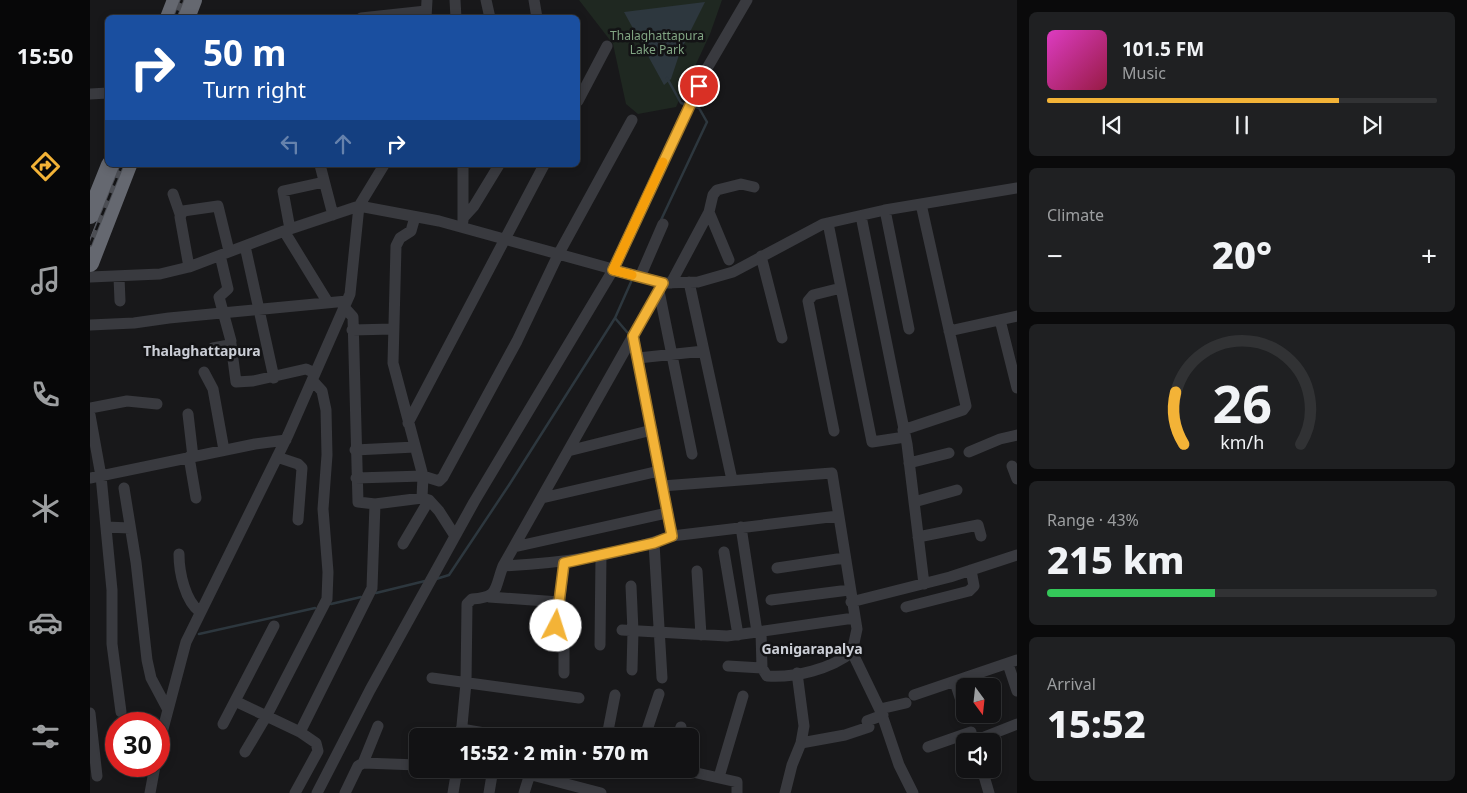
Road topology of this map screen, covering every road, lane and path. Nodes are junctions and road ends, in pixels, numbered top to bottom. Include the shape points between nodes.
1 (176, 0) edge
2 (193, 0) edge
3 (454, 0) edge
4 (486, 0) edge
5 (534, 0) edge
6 (747, 0) edge
7 (427, 6) edge
8 (170, 15) edge
9 (187, 15) edge
10 (378, 15) edge
11 (456, 15) edge
12 (489, 15) edge
13 (536, 15) edge
14 (606, 46) dead end
15 (105, 93) edge
16 (90, 94) edge
17 (580, 97) edge
18 (632, 120) dead end
19 (127, 167) edge
20 (320, 167) edge
21 (383, 167) edge
22 (463, 167) edge
23 (497, 167) edge
24 (543, 167) edge
25 (102, 175) edge
26 (324, 182) junction
27 (754, 187) dead end
28 (1017, 188) edge
29 (173, 194) dead end
30 (921, 204) junction
31 (359, 206) junction
32 (885, 210) junction
33 (708, 212) junction
34 (180, 214) junction
35 (90, 215) edge
36 (332, 215) junction
37 (861, 216) junction
38 (415, 217) junction
39 (463, 223) junction
40 (828, 223) junction
41 (663, 224) dead end
42 (287, 230) junction
43 (505, 238) junction
44 (245, 246) junction
45 (224, 253) junction
46 (558, 255) junction
47 (761, 256) junction
48 (728, 260) dead end
49 (90, 263) edge
50 (188, 267) junction
51 (613, 270) junction
52 (90, 277) edge
53 (119, 277) junction
54 (640, 277) junction
55 (689, 282) junction
56 (664, 286) junction
57 (841, 288) junction
58 (120, 301) dead end
59 (327, 301) junction
60 (346, 304) junction
61 (258, 310) junction
62 (224, 313) junction
63 (1017, 316) edge
64 (1000, 320) junction
65 (90, 325) edge
66 (393, 329) junction
67 (910, 329) dead end
68 (352, 330) junction
69 (950, 331) junction
70 (633, 336) junction
71 (782, 338) dead end
72 (231, 344) junction
73 (213, 348) dead end
74 (704, 351) junction
75 (672, 354) junction
76 (638, 358) junction
77 (204, 372) dead end
78 (314, 376) junction
79 (274, 377) junction
80 (1017, 388) edge
81 (157, 404) dead end
82 (90, 408) edge
83 (90, 414) edge
84 (188, 414) dead end
85 (408, 423) junction
86 (652, 430) junction
87 (834, 431) dead end
88 (904, 434) junction
89 (1017, 435) edge
90 (286, 440) junction
91 (415, 447) junction
92 (224, 450) junction
93 (356, 450) junction
94 (568, 451) junction
95 (969, 452) dead end
96 (949, 453) dead end
97 (692, 454) dead end
98 (191, 457) junction
99 (277, 457) junction
100 (909, 463) junction
101 (1012, 466) dead end
102 (659, 472) junction
103 (422, 476) junction
104 (96, 477) edge
105 (356, 478) junction
106 (1017, 479) edge
107 (732, 480) junction
108 (662, 486) junction
109 (124, 488) dead end
110 (957, 490) dead end
111 (196, 498) dead end
112 (542, 498) junction
113 (426, 499) junction
114 (914, 502) junction
115 (375, 504) junction
116 (667, 513) junction
117 (838, 516) junction
118 (298, 520) dead end
119 (106, 527) junction
120 (741, 527) junction
121 (130, 528) junction
122 (455, 536) junction
123 (672, 536) junction
124 (981, 536) dead end
125 (918, 537) junction
126 (654, 543) junction
127 (403, 544) dead end
128 (514, 547) junction
129 (724, 552) dead end
130 (179, 554) dead end
131 (601, 555) junction
132 (1017, 555) edge
133 (844, 558) junction
134 (564, 563) junction
135 (503, 566) junction
136 (777, 568) dead end
137 (971, 570) junction
138 (697, 571) dead end
139 (924, 584) junction
140 (631, 586) dead end
141 (849, 590) junction
142 (489, 597) junction
143 (771, 600) dead end
144 (559, 602) junction
145 (851, 602) junction
146 (906, 607) dead end
147 (200, 612) junction
148 (854, 618) junction
149 (274, 626) dead end
150 (628, 630) junction
151 (759, 632) junction
152 (661, 634) junction
153 (701, 635) junction
154 (738, 635) junction
155 (600, 645) dead end
156 (852, 652) junction
157 (1012, 662) edge
158 (728, 666) dead end
159 (762, 668) junction
160 (632, 670) dead end
161 (564, 673) dead end
162 (797, 673) junction
163 (432, 678) dead end
164 (662, 678) dead end
165 (955, 682) junction
166 (466, 683) junction
167 (956, 685) edge
168 (1017, 691) edge
169 (659, 694) dead end
170 (615, 695) dead end
171 (743, 696) dead end
172 (579, 698) dead end
173 (235, 701) junction
174 (168, 710) joint
175 (121, 712) dead end
176 (881, 712) junction
177 (90, 713) edge
178 (267, 715) junction
179 (223, 724) dead end
180 (1017, 724) edge
181 (378, 726) dead end
182 (462, 728) edge
183 (609, 728) edge
184 (647, 728) edge
185 (300, 732) junction
186 (989, 733) edge
187 (956, 741) edge
188 (801, 744) junction
189 (928, 747) dead end
190 (244, 752) dead end
191 (363, 763) junction
192 (409, 765) edge
193 (699, 773) edge
194 (97, 776) dead end
195 (304, 776) junction
196 (153, 777) edge
197 (719, 777) junction
198 (456, 778) edge
199 (492, 778) edge
200 (985, 778) edge
201 (319, 789) edge
202 (150, 793) edge
203 (295, 793) edge
204 (345, 793) edge
205 (453, 793) edge
206 (489, 793) edge
207 (524, 793) edge
208 (601, 793) edge
209 (737, 793) edge
210 (785, 793) edge
211 (913, 793) edge
212 (989, 793) edge

1 - 8 highway
2 - 9 highway
3 - 11 street
4 - 12 street
5 - 13 street
6 - 51 street via 706,70
7 - 10 street
14 - 17 street
15 - 16 street
18 - 46 street
19 - 49 highway
20 - 26 street
21 - 31 street
22 - 39 street
23 - 39 street
24 - 43 street
25 - 35 highway
26 - 36 street
26 - 42 street via 283,191
27 - 33 street via 741,184 717,190
28 - 30 street
29 - 34 street
30 - 32 street
30 - 69 street
31 - 36 street
31 - 38 street
31 - 60 street via 350,294
32 - 37 street
32 - 67 street
33 - 48 street
33 - 56 street
34 - 45 street via 218,206
34 - 50 street
36 - 42 street
37 - 40 street
37 - 88 street
38 - 39 street
38 - 66 street via 411,231 400,238 396,246
39 - 43 street
40 - 47 street
40 - 57 street
41 - 54 street
42 - 44 street
42 - 59 street
43 - 46 street
43 - 85 street
44 - 45 street
44 - 61 street
45 - 50 street
45 - 62 street via 228,289 219,297
46 - 51 street
46 - 103 street via 517,341 443,477 439,481
47 - 55 street via 733,272
47 - 71 street
50 - 53 street via 160,274
51 - 54 street
51 - 122 street
52 - 53 street
53 - 58 street
54 - 56 street
55 - 56 street
55 - 74 street
56 - 70 street
56 - 75 street
57 - 87 street via 813,295 808,301
57 - 88 street via 872,442
59 - 60 street
59 - 61 street
60 - 68 street via 352,317
60 - 78 street
61 - 62 street
61 - 79 street
62 - 65 street
62 - 72 street
63 - 64 street
64 - 69 street
64 - 80 street
66 - 68 street
66 - 85 street via 393,363
68 - 93 street
69 - 88 street via 965,408
70 - 76 street
70 - 94 street
72 - 73 street
72 - 79 street via 236,382
74 - 75 street
74 - 107 street
75 - 76 street
75 - 97 street
76 - 86 street
77 - 92 street via 213,389
78 - 79 street via 306,369
78 - 90 street
78 - 178 street via 322,391 326,410 323,509 327,599
81 - 82 street via 127,401
83 - 104 street
84 - 98 street
85 - 91 street
86 - 94 street
86 - 102 street
88 - 100 street
89 - 95 street
90 - 92 street
90 - 99 street
91 - 93 street
91 - 103 street
92 - 98 street
93 - 105 street
94 - 112 street
96 - 100 street
98 - 104 street
98 - 111 street
99 - 118 street via 302,468
99 - 147 street
100 - 114 street
101 - 106 street
102 - 108 street
102 - 112 street
103 - 105 street
103 - 113 street
104 - 119 street
105 - 115 street via 358,502
107 - 108 street
107 - 117 street via 829,472 833,476
108 - 116 street
109 - 121 street
110 - 114 street
112 - 128 street
113 - 115 street
113 - 122 street
113 - 127 street
114 - 125 street
115 - 185 street via 372,588
116 - 123 street
116 - 128 street
117 - 120 street
117 - 133 street
119 - 121 street
119 - 175 street via 112,590 112,644
120 - 123 street
120 - 151 street
121 - 174 street via 146,660 151,678
122 - 201 street
123 - 126 street
124 - 125 street via 978,525
125 - 139 street
126 - 131 street
126 - 152 street
128 - 135 street
129 - 154 street
130 - 147 street via 183,580
131 - 134 street
131 - 155 street
132 - 137 street
133 - 136 street
133 - 141 street
134 - 135 street
134 - 144 street
135 - 142 street
137 - 139 street
137 - 146 street via 974,586 969,591
138 - 153 street
139 - 145 street
140 - 150 street
141 - 143 street
141 - 145 street
142 - 144 street
142 - 166 street via 472,599 467,604
144 - 161 street via 555,642 564,650
145 - 148 street
147 - 174 street via 186,642
148 - 151 street
148 - 156 street via 856,640
149 - 173 street
150 - 152 street
150 - 160 street
151 - 154 street
151 - 159 street
152 - 153 street
152 - 164 street
153 - 154 street
156 - 162 street via 839,662
156 - 176 street
157 - 165 street
157 - 168 street
158 - 159 street
159 - 162 street via 767,676
162 - 188 street via 804,726
163 - 166 street
165 - 167 street
165 - 176 street
166 - 172 street
166 - 182 street
169 - 184 street
170 - 183 street
171 - 197 street
173 - 178 street
173 - 179 street
176 - 188 street via 867,720 869,726 845,735
176 - 211 street via 899,765
177 - 194 street
178 - 185 street
178 - 190 street
180 - 186 street
181 - 191 street
185 - 195 street via 318,747
187 - 189 street
188 - 210 street
191 - 192 street
191 - 204 street via 358,766
193 - 197 street
195 - 201 street
195 - 203 street
196 - 202 street
197 - 209 street via 737,782
198 - 205 street
199 - 206 street
200 - 212 street
207 - 208 street via 532,775

